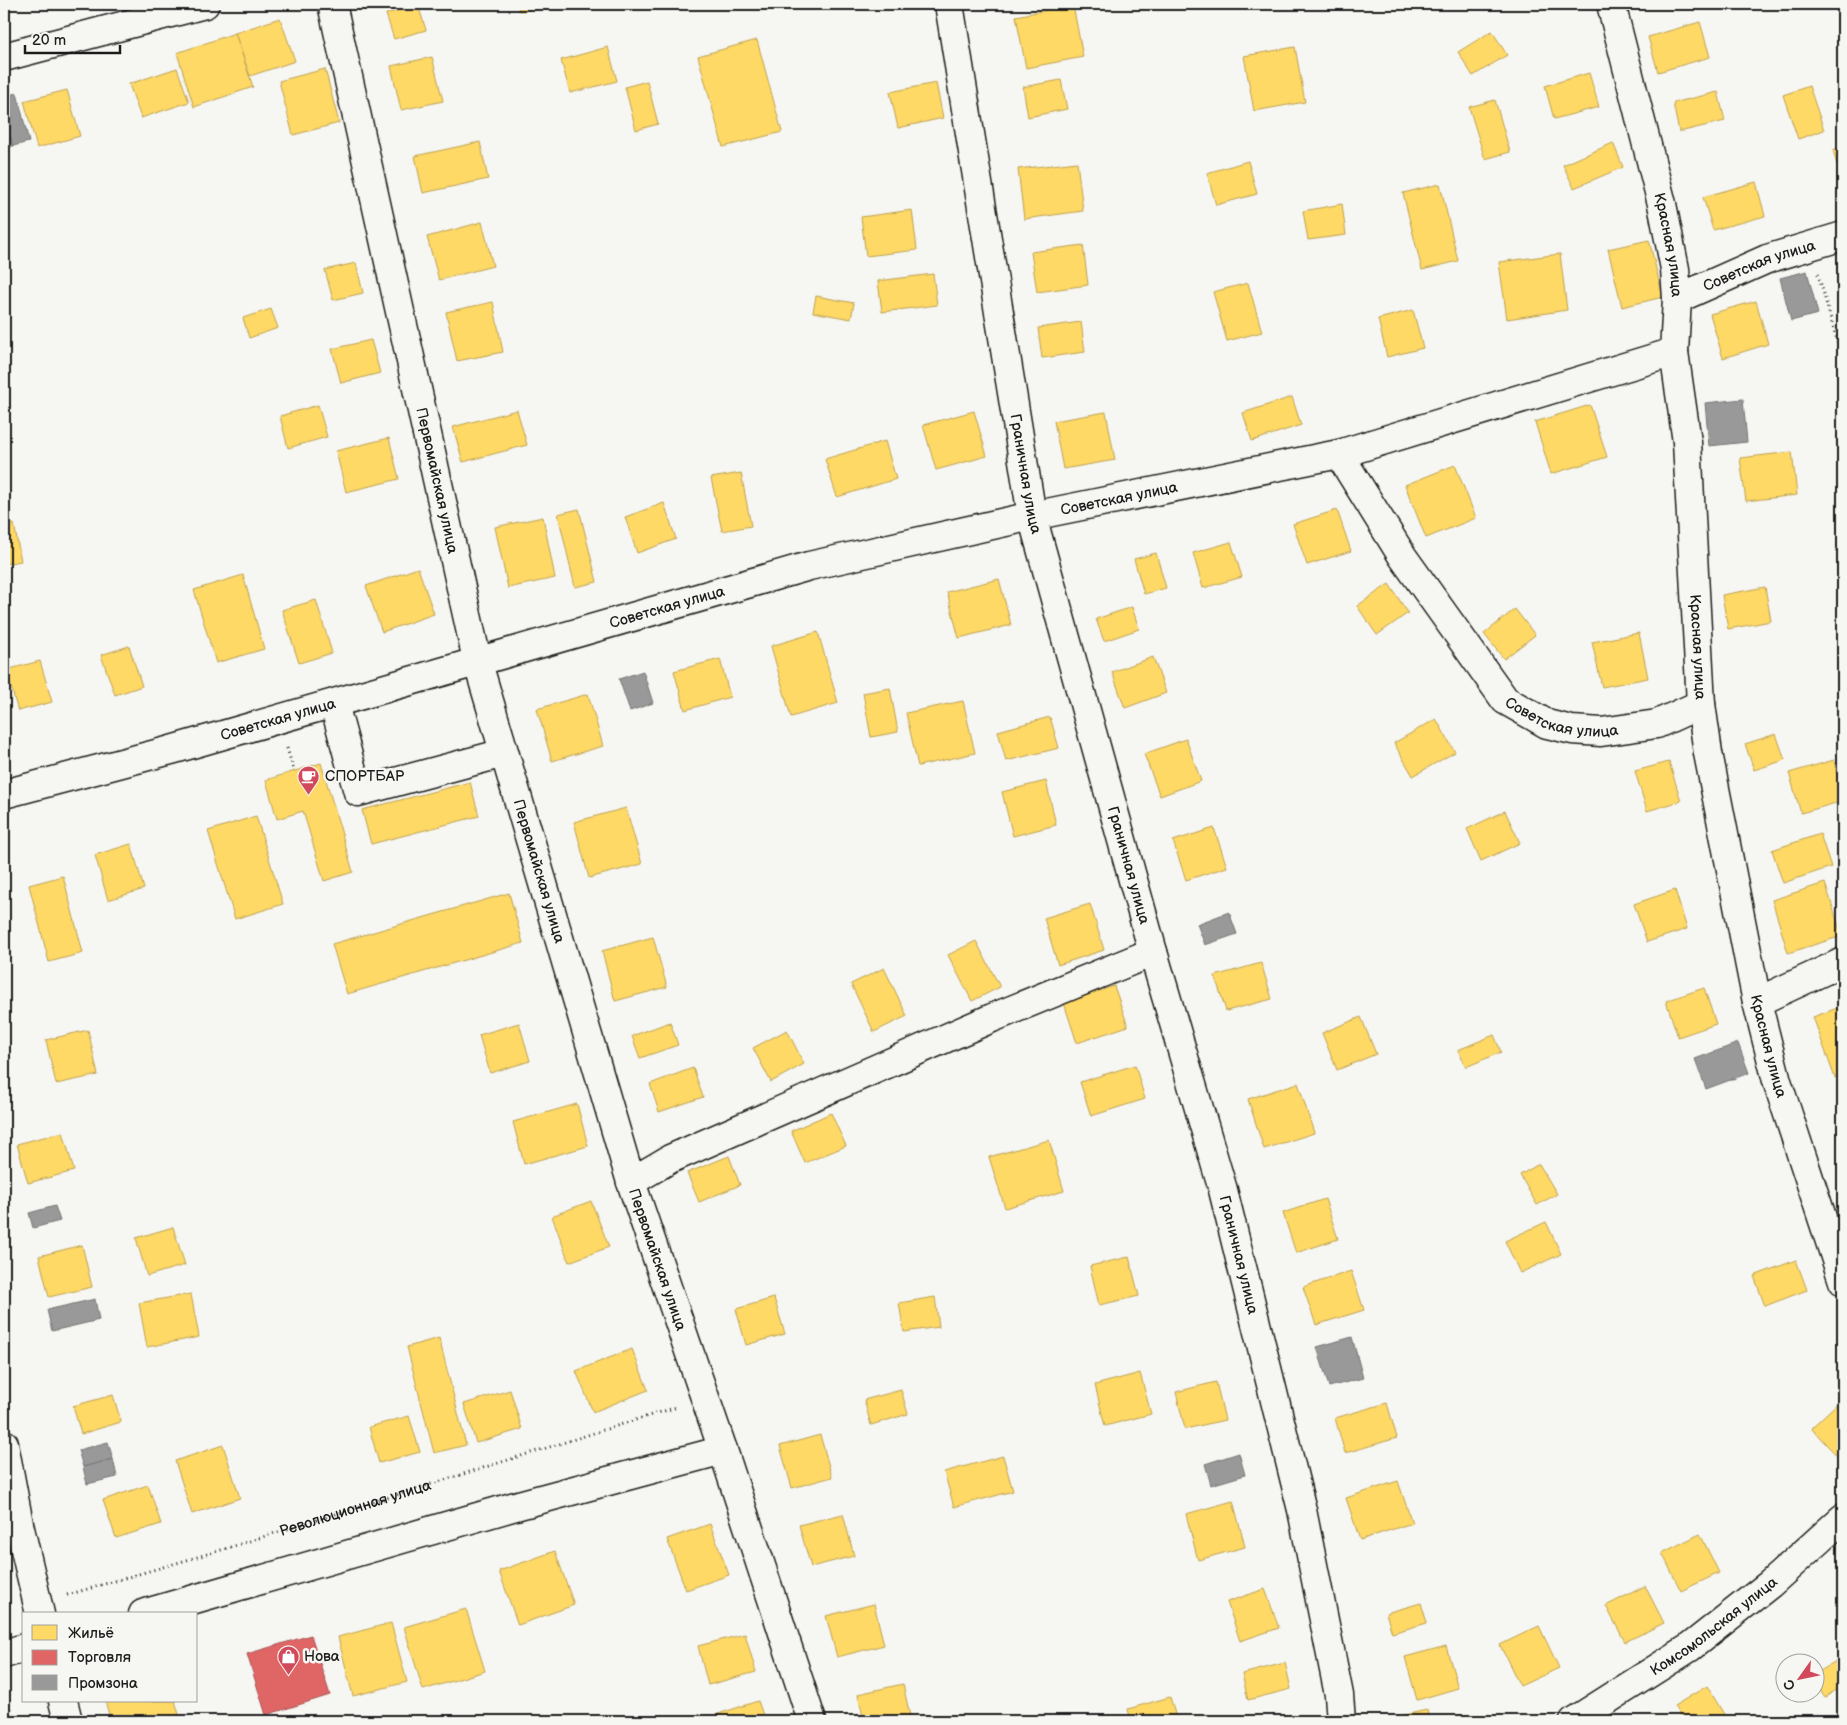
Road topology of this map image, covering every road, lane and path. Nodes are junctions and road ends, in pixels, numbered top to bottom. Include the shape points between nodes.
1 (205, 4) edge
2 (332, 4) edge
3 (949, 4) edge
4 (1610, 4) edge
5 (4, 56) edge
6 (1843, 236) edge
7 (1817, 270) dead end
8 (1677, 299) junction
9 (1674, 352) junction
10 (1843, 355) edge
11 (1339, 454) junction
12 (1032, 516) junction
13 (477, 660) junction
14 (334, 704) junction
15 (1701, 704) junction
16 (287, 748) dead end
17 (504, 753) junction
18 (294, 771) dead end
19 (4, 794) edge
20 (1153, 952) junction
21 (1843, 962) edge
22 (1756, 1002) junction
23 (631, 1182) junction
24 (1843, 1281) edge
25 (705, 1398) junction
26 (4, 1444) edge
27 (723, 1450) junction
28 (1843, 1518) edge
29 (38, 1609) edge
30 (151, 1612) edge
31 (22, 1649) edge
32 (4, 1654) edge
33 (4, 1690) edge
34 (5, 1696) edge
35 (63, 1702) edge
36 (14, 1721) edge
37 (68, 1721) edge
38 (812, 1721) edge
39 (1341, 1721) edge
40 (1574, 1721) edge

1 - 5 street
2 - 13 street, Первомайская улица
3 - 12 street, Граничная улица
4 - 8 street, Красная улица via 1662,204 1675,268
6 - 8 street, Советская улица via 1767,259
7 - 10 path
8 - 9 street, Красная улица
9 - 11 street, Советская улица
9 - 15 street, Красная улица via 1687,442
11 - 12 street, Советская улица
11 - 15 street, Советская улица via 1403,557 1506,700 1547,724 1601,732 1657,724
12 - 13 street, Советская улица via 809,566
12 - 20 street, Граничная улица
13 - 14 street, Советская улица
13 - 17 street, Первомайская улица
14 - 17 street via 358,792
14 - 19 street, Советская улица
15 - 22 street, Красная улица
16 - 18 path
17 - 23 street, Первомайская улица
20 - 23 street via 992,1018 670,1159
20 - 39 street, Граничная улица via 1223,1190 1302,1510 1339,1695
21 - 22 street
22 - 24 street, Красная улица via 1777,1080
23 - 25 street, Первомайская улица
25 - 27 street, Первомайская улица
25 - 29 path, Революционная улица
26 - 29 street
27 - 30 street via 519,1505
27 - 38 street, Первомайская улица
28 - 40 street, Комсомольская улица via 1770,1584 1689,1648
31 - 32 street
33 - 34 path
34 - 36 path
35 - 37 street

